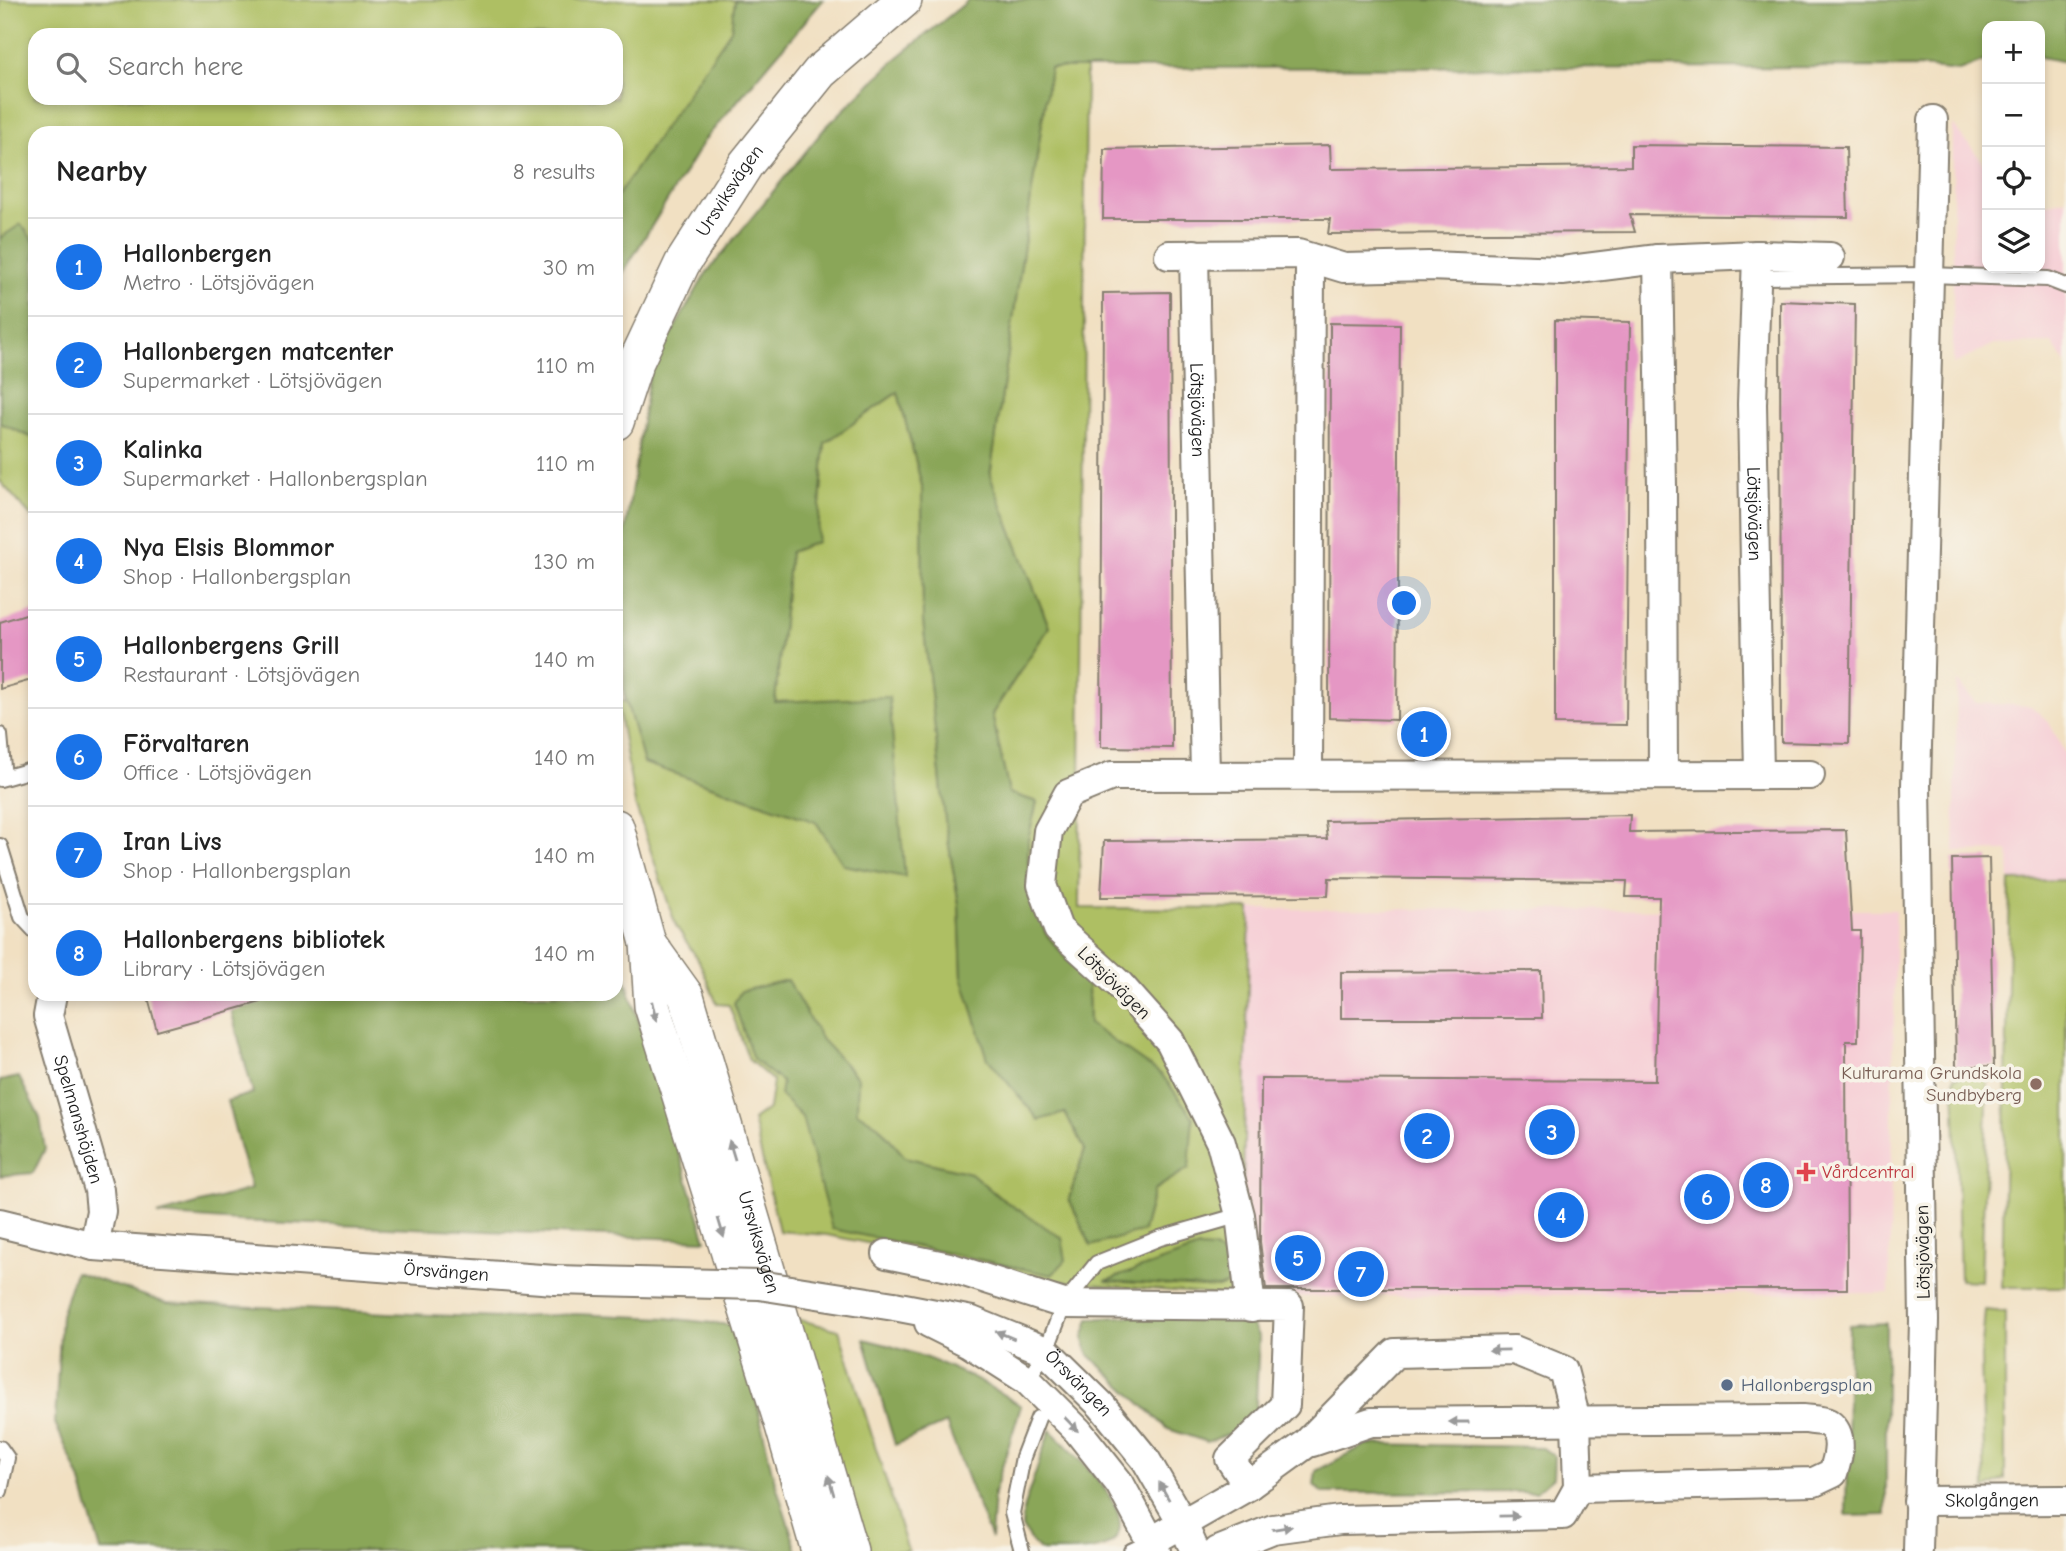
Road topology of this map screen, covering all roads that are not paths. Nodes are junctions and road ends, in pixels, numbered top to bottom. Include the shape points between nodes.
1 (904, 0) edge
2 (1933, 120) dead end
3 (1830, 257) dead end
4 (1310, 258) junction
5 (1658, 260) junction
6 (1756, 266) junction
7 (1929, 275) junction
8 (2066, 286) edge
9 (623, 401) edge
10 (0, 735) edge
11 (28, 771) edge
12 (1759, 774) junction
13 (1205, 775) junction
14 (1308, 775) junction
15 (1663, 775) junction
16 (1810, 775) dead end
17 (2, 778) edge
18 (0, 846) edge
19 (623, 852) edge
20 (28, 923) edge
21 (648, 943) junction
22 (51, 1001) edge
23 (1240, 1215) junction
24 (0, 1223) edge
25 (94, 1246) junction
26 (887, 1254) dead end
27 (1064, 1304) junction
28 (894, 1306) junction
29 (1251, 1307) junction
30 (1046, 1351) junction
31 (1027, 1380) junction
32 (1038, 1418) dead end
33 (1576, 1420) junction
34 (1306, 1444) junction
35 (0, 1448) edge
36 (1248, 1486) junction
37 (1578, 1488) junction
38 (0, 1491) edge
39 (2066, 1500) edge
40 (1918, 1501) junction
41 (1183, 1524) junction
42 (1146, 1548) edge
43 (819, 1551) edge
44 (850, 1551) edge
45 (1022, 1551) edge
46 (1195, 1551) edge
47 (1218, 1551) edge
48 (1918, 1551) edge

1 - 9 street, Ursviksvägen via 820,72 746,164 682,264 635,364
2 - 7 street, Lötsjövägen
3 - 6 street, Lötsjövägen
4 - 5 street, Lötsjövägen via 1344,268 1562,271
4 - 13 street, Lötsjövägen via 1298,254 1182,255
4 - 14 street
5 - 6 street, Lötsjövägen
5 - 15 street
6 - 7 lane
6 - 12 street, Lötsjövägen via 1752,404
7 - 8 lane via 2048,279
7 - 40 street, Lötsjövägen via 1916,785 1924,1321
10 - 17 lane
11 - 17 lane
12 - 15 street, Lötsjövägen
12 - 16 street, Lötsjövägen
13 - 14 street, Lötsjövägen
13 - 23 street, Lötsjövägen via 1112,776 1068,794 1048,831 1042,885 1058,929 1120,985 1170,1041 1221,1143
14 - 15 street, Lötsjövägen
18 - 20 lane
19 - 21 street, Ursviksvägen
21 -> 43 street, Ursviksvägen via 652,1006
44 -> 21 street, Ursviksvägen via 687,996
22 - 25 street, Spelmanshöjden via 48,1016 99,1189 101,1212
23 - 27 lane via 1160,1238 1097,1263
23 - 29 street, Lötsjövägen
24 - 25 street, Örsvängen
25 - 28 street, Örsvängen, bridge via 555,1280 759,1285
26 - 27 street via 949,1267
27 - 29 street
27 - 30 lane
30 -> 28 street, Örsvängen via 972,1321
28 - 31 street, Örsvängen via 969,1343
29 - 36 street via 1289,1306 1285,1405 1230,1459
30 - 31 lane
41 -> 30 street, Örsvängen via 1146,1460 1101,1405
31 -> 42 street, Örsvängen via 1078,1431 1120,1484
32 - 45 lane via 1023,1457 1012,1513
33 -> 34 street via 1371,1422
33 -> 34 street via 1563,1370 1514,1350 1395,1353
33 - 37 street
33 - 37 street via 1804,1419 1827,1423 1838,1435 1839,1455 1833,1473 1814,1482
34 - 36 street
35 - 38 lane via 7,1458
36 - 41 street
47 -> 37 street via 1273,1529 1340,1520 1563,1515
39 - 40 street, Skolgången
40 - 48 street, Lötsjövägen
41 - 42 street
41 - 46 street, Örsvängen

